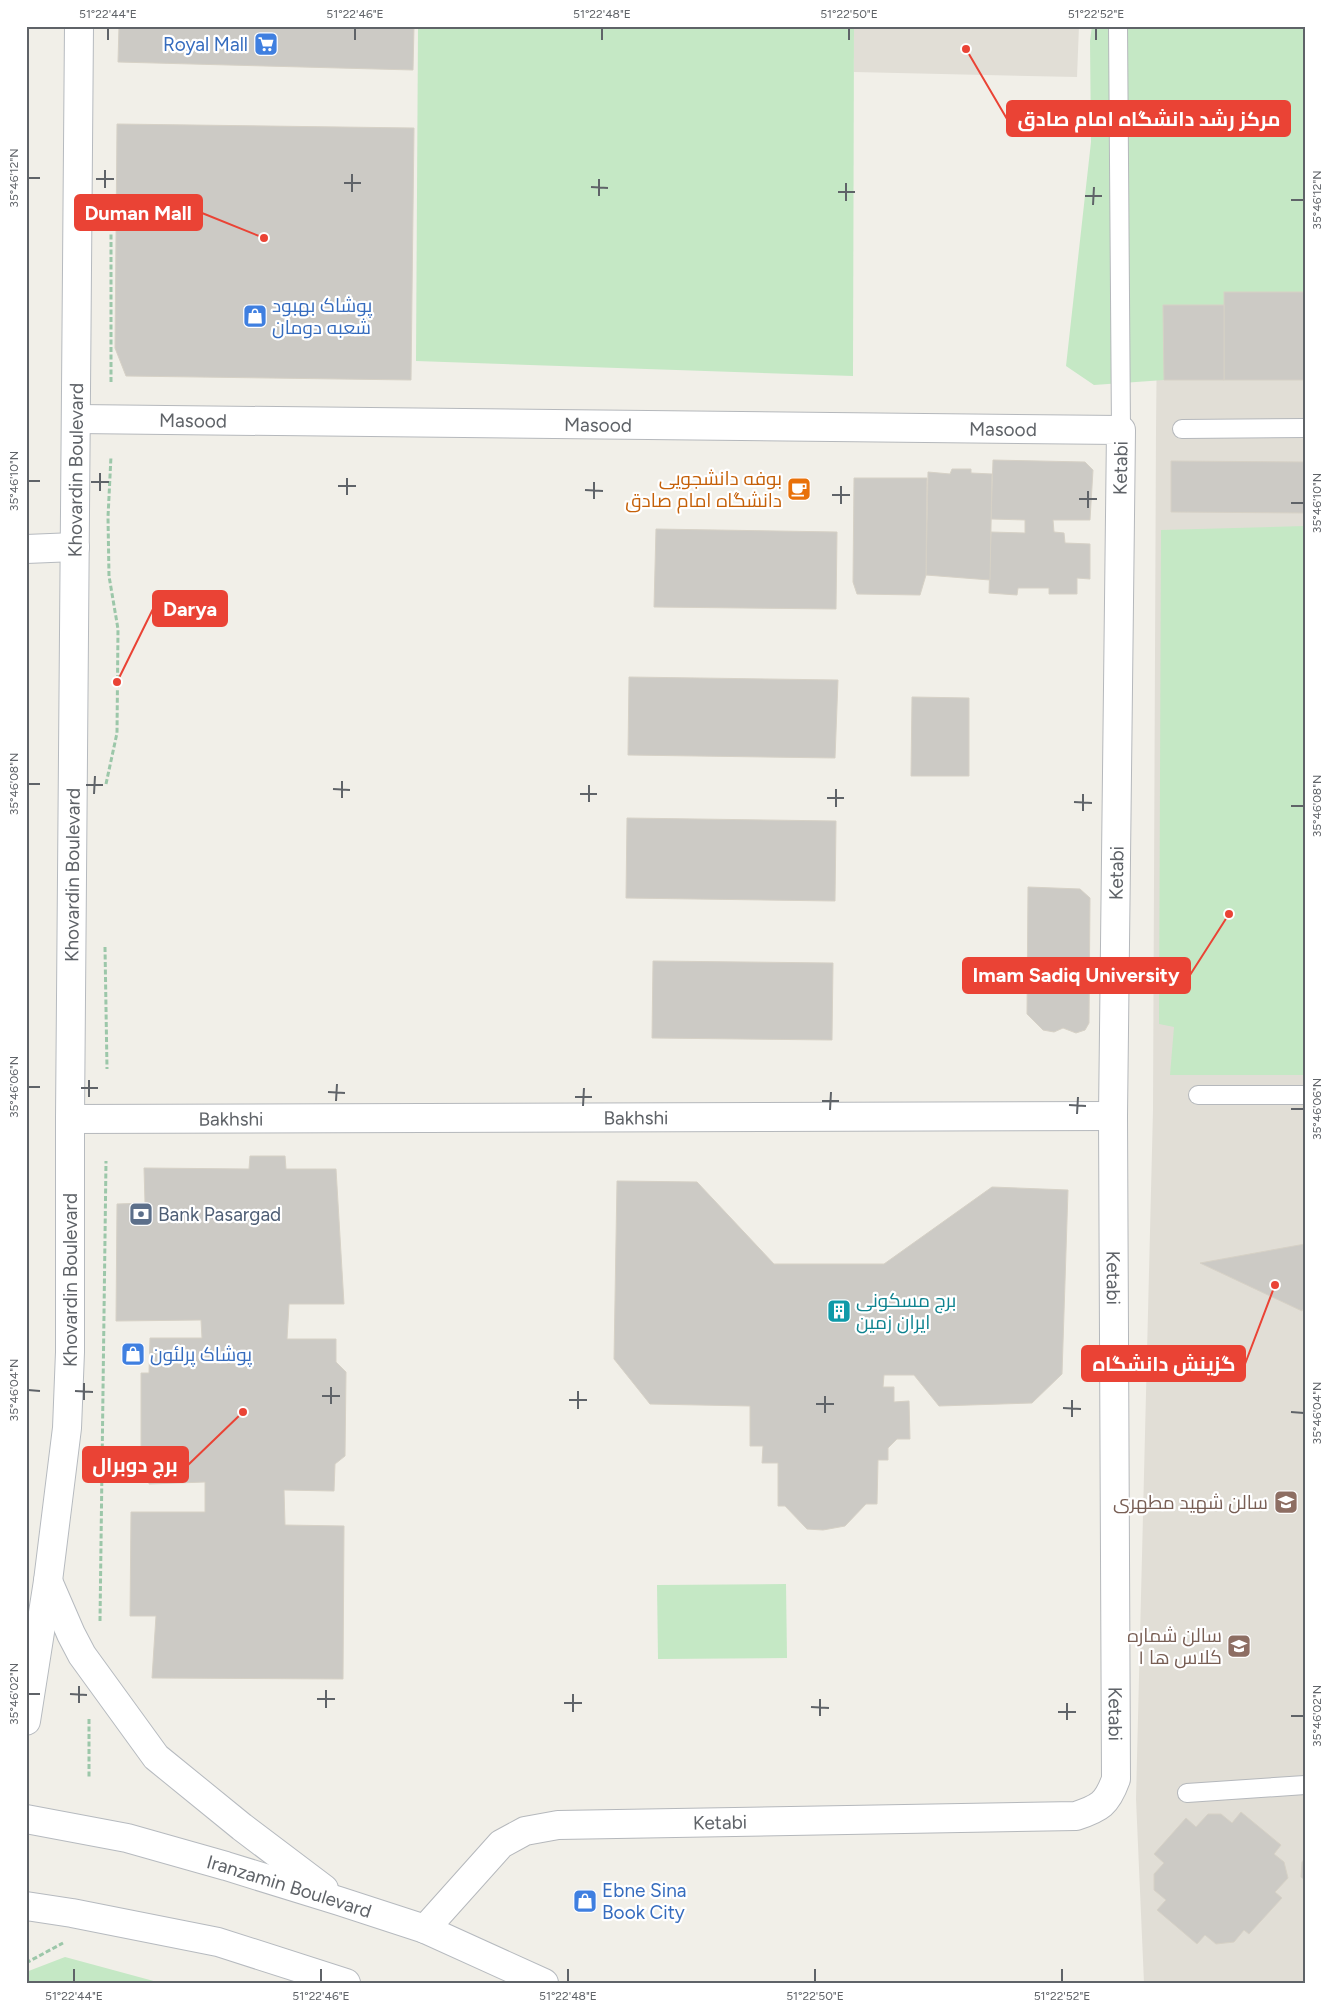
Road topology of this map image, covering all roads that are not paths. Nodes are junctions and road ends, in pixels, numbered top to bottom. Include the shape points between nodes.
1 (79, 26) edge
2 (1118, 26) edge
3 (77, 419) junction
4 (1305, 428) edge
5 (1182, 429) dead end
6 (1121, 430) junction
7 (75, 547) junction
8 (26, 549) edge
9 (1198, 1095) dead end
10 (1305, 1095) edge
11 (1113, 1116) junction
12 (70, 1119) junction
13 (48, 1581) junction
14 (26, 1721) edge
15 (1305, 1785) edge
16 (1187, 1793) dead end
17 (26, 1819) edge
18 (339, 1900) junction
19 (26, 1906) edge
20 (425, 1929) junction
21 (346, 1983) edge
22 (544, 1983) edge

1 - 3 street, Khovardin Boulevard
2 - 6 lane, Ketabi
3 - 6 street, Masood
3 - 7 street, Khovardin Boulevard
4 - 5 lane
6 - 11 street, Ketabi
7 - 8 street
7 - 12 street, Khovardin Boulevard
9 - 10 lane
11 - 12 street, Bakhshi
11 - 20 street, Ketabi via 1116,1779 1110,1797 1097,1809 1076,1816 558,1825 525,1831 501,1844
12 - 13 street, Khovardin Boulevard via 68,1428
13 - 14 street, Khovardin Boulevard
13 - 18 street via 82,1655 156,1756 242,1827
15 - 16 lane
17 - 18 street, Iranzamin Boulevard via 128,1838
18 - 20 street, Iranzamin Boulevard
19 - 21 street via 218,1942
20 - 22 street, Iranzamin Boulevard

